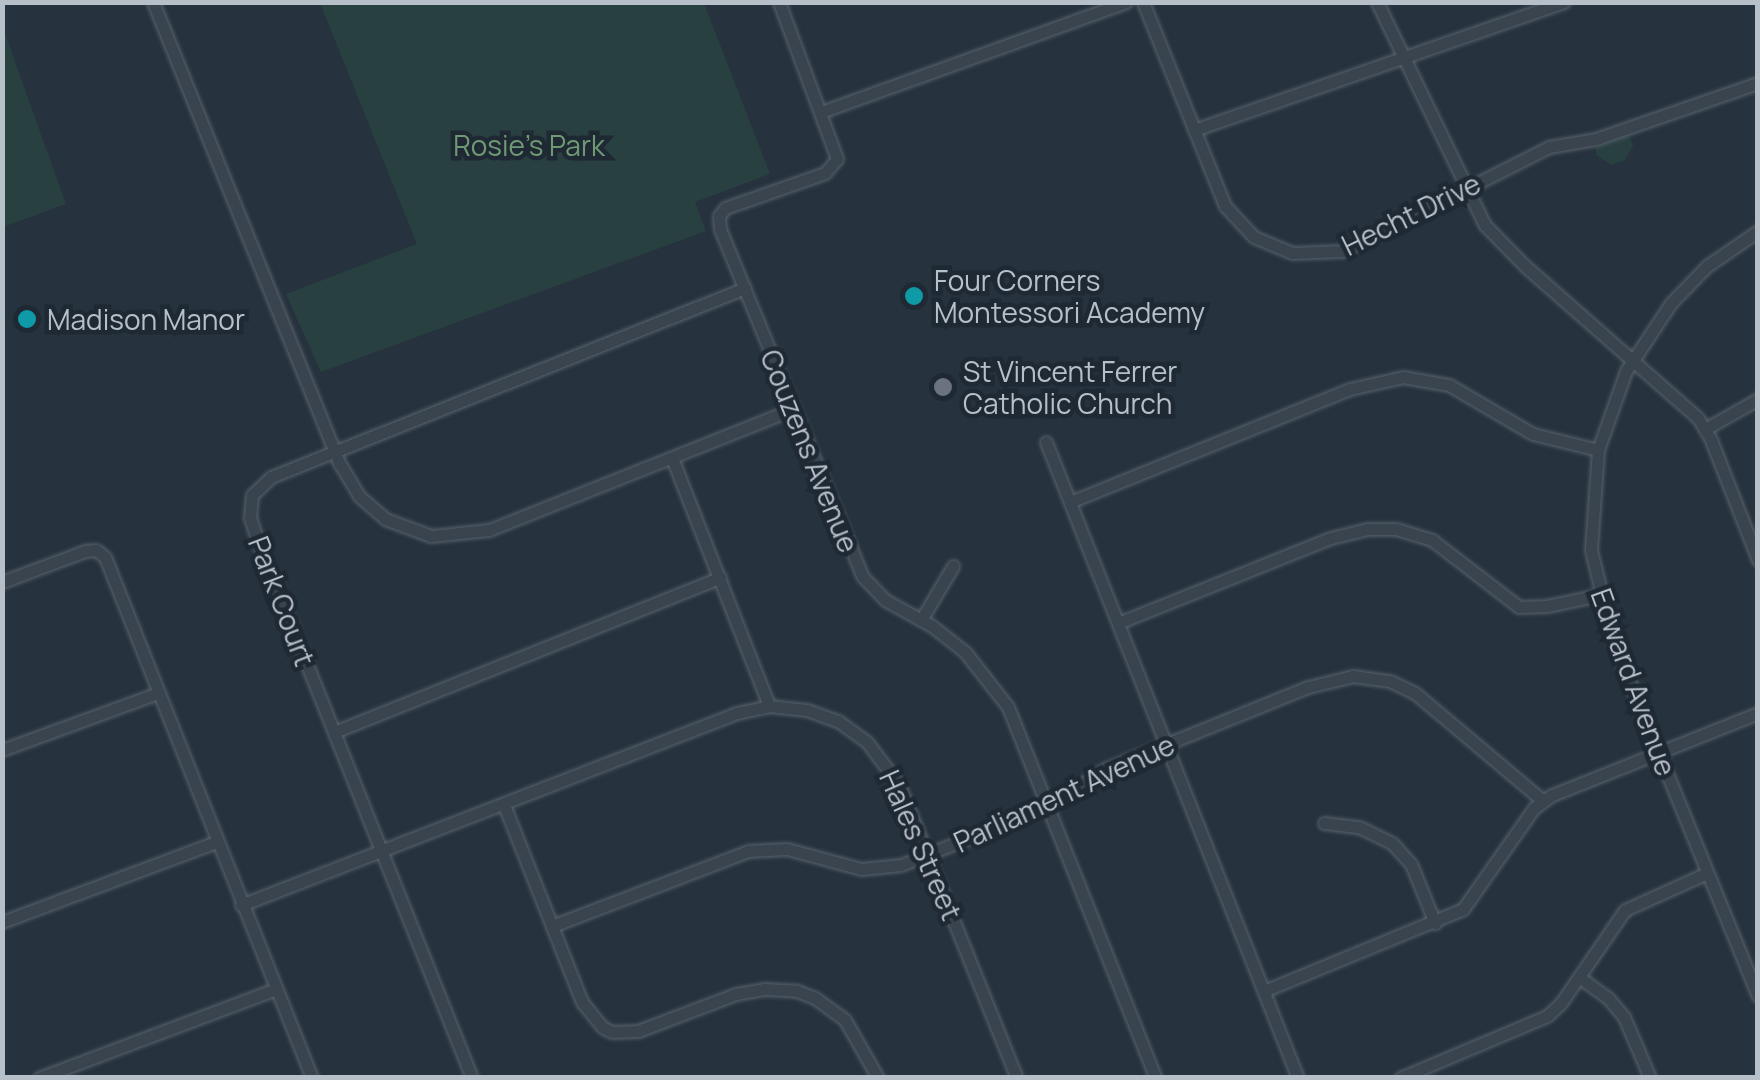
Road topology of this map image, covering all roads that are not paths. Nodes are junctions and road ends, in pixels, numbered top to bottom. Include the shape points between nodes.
1 (153, 2) edge
2 (779, 2) edge
3 (1126, 2) edge
4 (1143, 2) edge
5 (1377, 2) edge
6 (1564, 2) edge
7 (1401, 59) junction
8 (1758, 83) edge
9 (821, 112) junction
10 (1194, 130) junction
11 (1466, 189) junction
12 (1758, 231) edge
13 (745, 288) junction
14 (1632, 359) junction
15 (1758, 400) edge
16 (793, 410) junction
17 (1705, 429) junction
18 (1046, 442) dead end
19 (1598, 450) junction
20 (335, 451) junction
21 (672, 458) junction
22 (1070, 502) junction
23 (1758, 560) edge
24 (953, 566) dead end
25 (720, 578) junction
26 (2, 582) edge
27 (1598, 595) junction
28 (922, 620) junction
29 (1118, 623) junction
30 (158, 693) junction
31 (769, 706) junction
32 (1758, 712) edge
33 (334, 732) junction
34 (1166, 745) junction
35 (2, 750) edge
36 (1658, 752) junction
37 (1542, 800) junction
38 (504, 805) junction
39 (1050, 806) junction
40 (1324, 824) dead end
41 (216, 842) junction
42 (383, 854) junction
43 (928, 855) junction
44 (1707, 873) junction
45 (241, 905) junction
46 (2, 922) edge
47 (1435, 923) junction
48 (552, 926) junction
49 (1579, 977) junction
50 (276, 989) junction
51 (1264, 992) junction
52 (1758, 996) edge
53 (39, 1078) edge
54 (312, 1078) edge
55 (472, 1078) edge
56 (878, 1078) edge
57 (1017, 1078) edge
58 (1156, 1078) edge
59 (1298, 1078) edge
60 (1400, 1078) edge
61 (1650, 1078) edge

1 - 20 street
2 - 9 street
3 - 9 street
4 - 10 street, Hecht Drive
5 - 7 street
6 - 7 street
7 - 10 street
7 - 11 street
8 - 11 street, Hecht Drive via 1596,139 1549,147
9 - 13 street, Couzens Avenue via 835,165 732,204 719,216
10 - 11 street, Hecht Drive via 1232,217 1264,243 1292,254 1344,251
11 - 14 street via 1494,236
12 - 14 street, Edward Avenue via 1686,286
13 - 16 street, Couzens Avenue
13 - 20 street, Park Court
14 - 17 street
14 - 19 street, Edward Avenue
15 - 17 street
16 - 21 street
16 - 28 street, Couzens Avenue via 863,576 885,600
17 - 23 street
18 - 22 street
19 - 22 street via 1533,434 1449,385 1403,377 1350,390
19 - 27 street, Edward Avenue via 1591,550
20 - 21 street via 374,512 415,533 443,537 489,530
20 - 33 street, Park Court via 262,482 250,513
21 - 25 street
22 - 29 street
24 - 28 street
25 - 31 street
25 - 33 street
26 - 30 street via 96,550 110,565
27 - 29 street via 1520,607 1432,540 1368,529
27 - 36 street, Edward Avenue
28 - 39 street, Couzens Avenue via 965,652 995,687
29 - 34 street
30 - 35 street
30 - 41 street
31 - 38 street via 716,720
31 - 43 street, Hales Street via 821,714 867,742 899,785
32 - 36 street
33 - 42 street, Park Court
34 - 37 street, Parliament Avenue via 1324,682 1378,678 1426,700
34 - 39 street, Parliament Avenue via 1104,770
34 - 51 street
36 - 37 street
36 - 44 street, Edward Avenue
37 - 47 street via 1468,905
38 - 42 street
38 - 48 street
39 - 43 street, Parliament Avenue
39 - 58 street, Couzens Avenue
40 - 47 street via 1359,826 1392,843 1411,864
41 - 45 street
41 - 46 street
42 - 45 street
42 - 55 street, Park Court
43 - 48 street, Parliament Avenue via 874,870 788,850 748,851
43 - 57 street, Hales Street
44 - 49 street via 1631,905
44 - 52 street, Edward Avenue
45 - 50 street
47 - 51 street
48 - 56 street via 588,1012 612,1032 638,1030 748,991 797,991 845,1020
49 - 60 street via 1538,1022
49 - 61 street via 1624,1017
50 - 53 street
50 - 54 street
51 - 59 street

